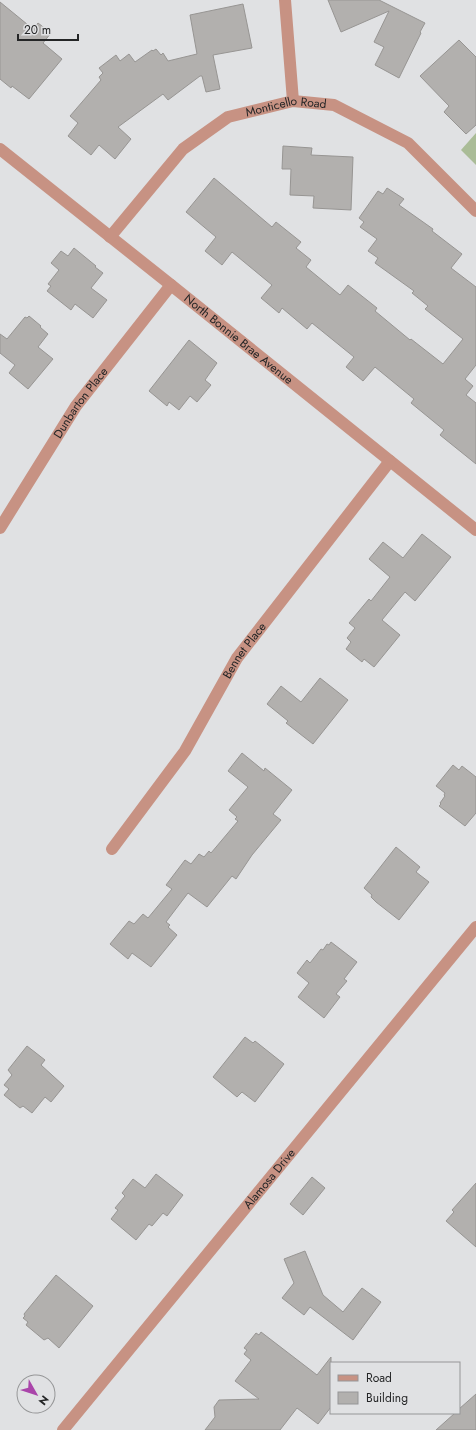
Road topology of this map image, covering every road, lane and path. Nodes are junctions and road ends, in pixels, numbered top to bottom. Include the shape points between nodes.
1 (285, 0) edge
2 (293, 101) junction
3 (0, 149) edge
4 (476, 211) edge
5 (110, 237) junction
6 (171, 284) junction
7 (390, 461) junction
8 (0, 528) edge
9 (476, 530) edge
10 (112, 849) dead end
11 (476, 927) edge
12 (63, 1430) edge

1 - 2 street
2 - 4 street, Monticello Road via 334,105 408,143
2 - 5 street, Monticello Road via 228,117 183,148
3 - 5 street, North Bonnie Brae Avenue
5 - 6 street, North Bonnie Brae Avenue
6 - 7 street, North Bonnie Brae Avenue
6 - 8 street, Dunbarton Place via 76,406
7 - 9 street, North Bonnie Brae Avenue
7 - 10 street, Bennet Place via 237,658 185,751
11 - 12 street, Alamosa Drive

